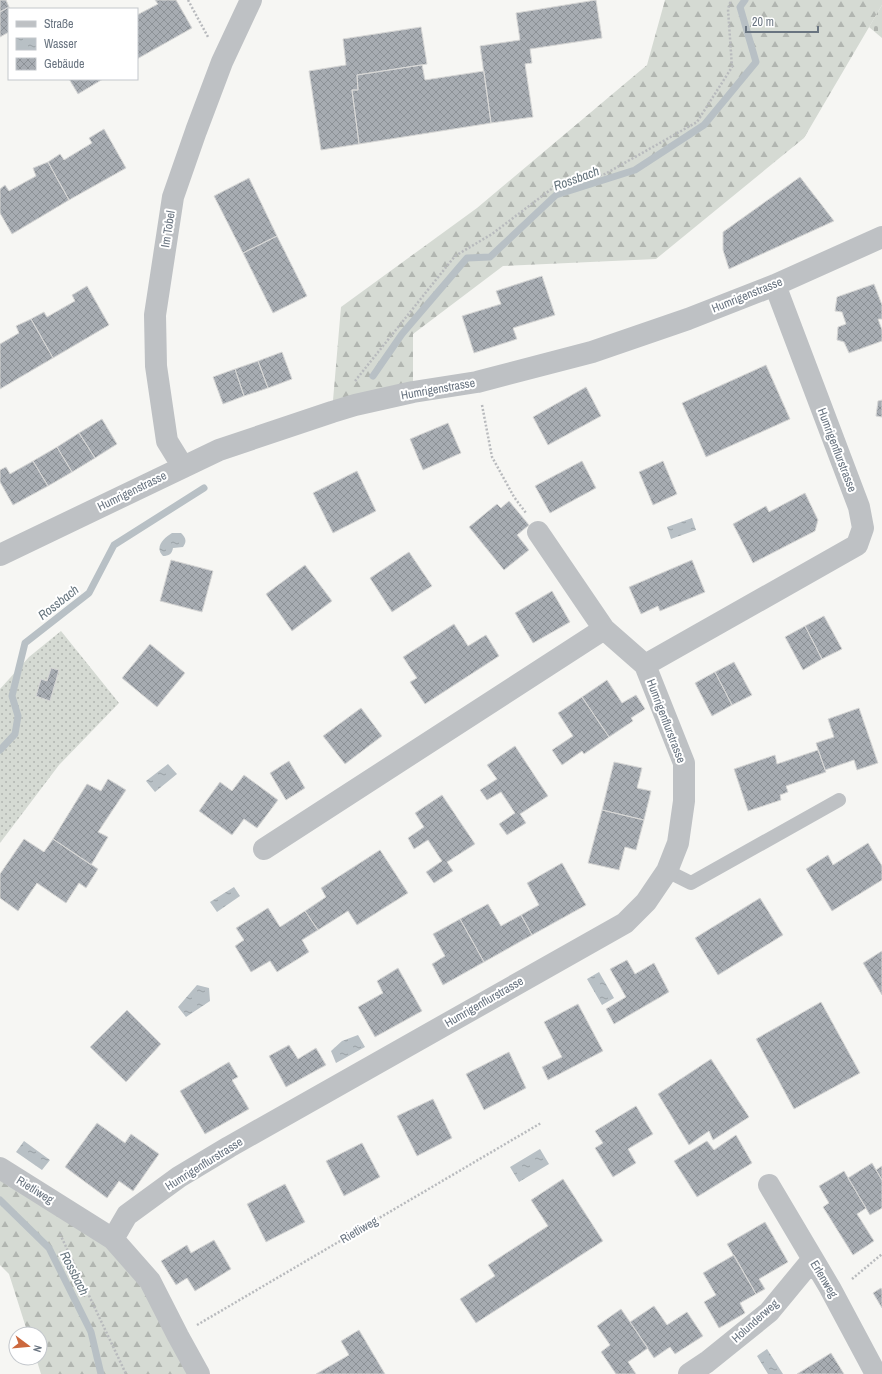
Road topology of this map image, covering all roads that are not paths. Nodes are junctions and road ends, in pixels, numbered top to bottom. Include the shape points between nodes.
1 (251, 0) edge
2 (882, 237) edge
3 (775, 285) junction
4 (183, 467) junction
5 (538, 532) road end
6 (0, 556) edge
7 (604, 629) junction
8 (645, 665) junction
9 (839, 800) dead end
10 (264, 849) dead end
11 (667, 871) junction
12 (0, 1168) edge
13 (769, 1185) dead end
14 (113, 1239) junction
15 (812, 1260) junction
16 (199, 1374) edge
17 (689, 1374) edge
18 (876, 1374) edge

1 - 4 street, Im Tobel via 222,62 173,197 155,315 156,366 167,441
2 - 3 street, Humrigenstrasse
3 - 4 street, Humrigenstrasse via 688,319 592,352 477,382 413,392 355,405 219,450
3 - 8 street, Humrigenflurstrasse via 859,507 863,528 857,545
4 - 6 street, Humrigenstrasse
5 - 7 street, Humrigenflurstrasse
7 - 8 street, Humrigenflurstrasse
7 - 10 street
8 - 11 street, Humrigenflurstrasse via 684,763 684,801 678,843
9 - 11 lane via 691,883
11 - 14 street, Humrigenflurstrasse via 646,902 624,923 222,1151 127,1215
12 - 14 street, Rietliweg
13 - 15 street, Erlenweg
14 - 16 street, Rietliweg via 150,1281
15 - 17 street, Holunderweg via 769,1312
15 - 18 street, Erlenweg

